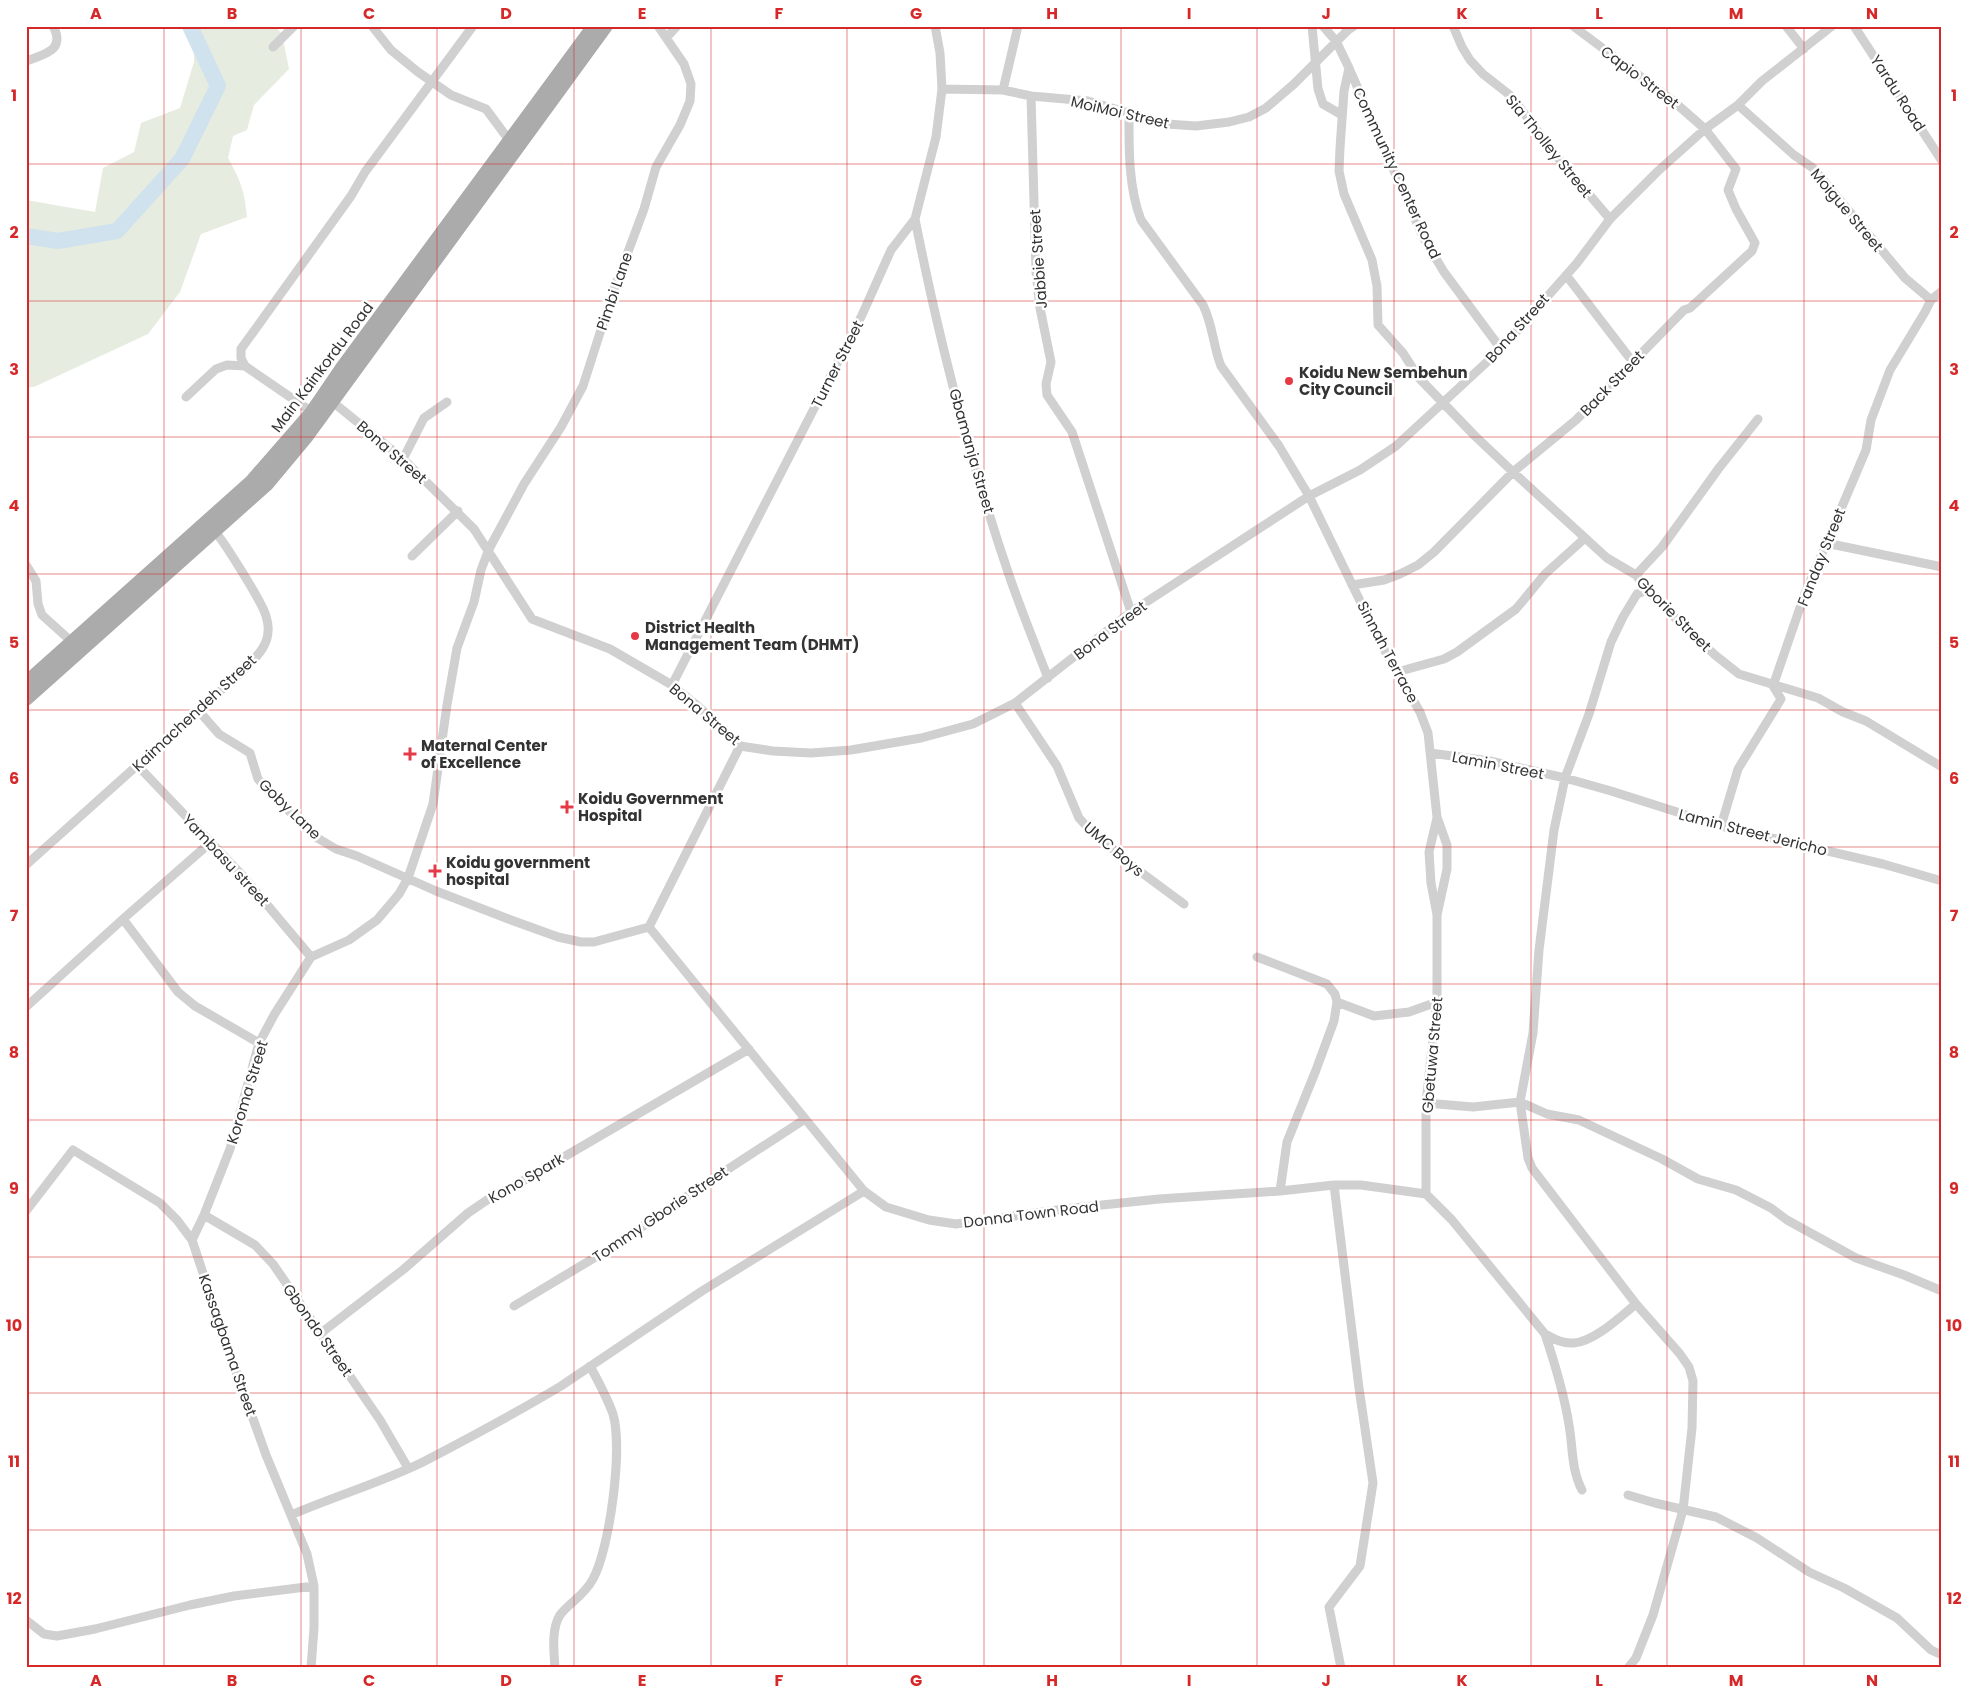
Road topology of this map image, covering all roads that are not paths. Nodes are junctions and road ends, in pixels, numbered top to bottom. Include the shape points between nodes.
1 (294, 26) edge
2 (372, 26) edge
3 (473, 26) edge
4 (594, 26) edge
5 (606, 26) edge
6 (658, 26) edge
7 (677, 26) edge
8 (935, 26) edge
9 (1018, 26) edge
10 (1312, 26) edge
11 (1323, 26) edge
12 (1354, 26) edge
13 (1453, 26) edge
14 (1573, 26) edge
15 (1786, 26) edge
16 (1832, 26) edge
17 (1854, 26) edge
18 (55, 30) edge
19 (667, 37) junction
20 (1336, 41) junction
21 (273, 47) dead end
22 (1804, 49) junction
23 (26, 61) edge
24 (1316, 64) junction
25 (1349, 68) junction
26 (432, 82) junction
27 (942, 89) junction
28 (1003, 90) junction
29 (1031, 96) junction
30 (1738, 105) junction
31 (1129, 112) junction
32 (1342, 115) junction
33 (1705, 129) junction
34 (516, 141) junction
35 (1942, 161) edge
36 (466, 210) junction
37 (915, 219) junction
38 (1610, 220) junction
39 (1566, 275) junction
40 (1942, 291) edge
41 (1931, 300) junction
42 (1501, 349) junction
43 (1632, 362) junction
44 (245, 366) junction
45 (186, 397) dead end
46 (328, 398) junction
47 (447, 402) dead end
48 (1444, 403) junction
49 (312, 412) junction
50 (1758, 419) dead end
51 (403, 459) junction
52 (1513, 472) junction
53 (1309, 496) junction
54 (458, 511) junction
55 (210, 527) junction
56 (1585, 538) junction
57 (1826, 543) junction
58 (488, 548) junction
59 (412, 556) dead end
60 (26, 565) edge
61 (1942, 567) edge
62 (1636, 576) junction
63 (1352, 585) junction
64 (142, 588) junction
65 (1647, 590) junction
66 (1131, 612) junction
67 (72, 642) junction
68 (1397, 672) junction
69 (1048, 678) junction
70 (672, 685) junction
71 (1773, 686) junction
72 (28, 691) edge
73 (1015, 703) junction
74 (198, 710) junction
75 (740, 746) junction
76 (1430, 753) junction
77 (137, 765) junction
78 (1942, 767) edge
79 (1565, 778) junction
80 (1437, 817) junction
81 (1721, 826) junction
82 (211, 842) junction
83 (26, 865) edge
84 (408, 878) junction
85 (1942, 881) edge
86 (1184, 904) dead end
87 (1437, 915) junction
88 (122, 919) junction
89 (649, 927) junction
90 (311, 957) junction
91 (1257, 957) dead end
92 (1337, 1002) junction
93 (1437, 1002) junction
94 (26, 1006) edge
95 (259, 1043) junction
96 (749, 1049) junction
97 (1520, 1102) junction
98 (1426, 1103) junction
99 (805, 1119) junction
100 (1334, 1185) junction
101 (864, 1191) junction
102 (1280, 1191) junction
103 (1426, 1194) junction
104 (26, 1211) edge
105 (204, 1216) junction
106 (192, 1240) junction
107 (1942, 1291) edge
108 (1636, 1304) junction
109 (514, 1306) dead end
110 (321, 1332) junction
111 (1545, 1334) junction
112 (590, 1366) junction
113 (408, 1468) junction
114 (1582, 1490) dead end
115 (1628, 1495) dead end
116 (1683, 1510) junction
117 (291, 1516) junction
118 (314, 1586) junction
119 (26, 1620) edge
120 (1942, 1655) edge
121 (311, 1668) edge
122 (555, 1668) edge
123 (1341, 1668) edge
124 (1628, 1668) edge

1 - 21 street
2 - 26 street via 391,50
3 - 26 street
4 - 34 main road, Main Kainkordu Road
5 - 34 main road
6 - 19 street, Pimbi Lane
7 - 19 street
8 - 27 street, Turner Street
9 - 28 street
10 - 24 street
11 - 20 street, Community Center Road
12 - 20 street, MoiMoi Street
13 - 38 street, Sia Tholley Street via 1470,60 1511,96
14 - 33 street, Capio Street via 1672,100
15 - 22 street
16 - 22 street, Bona Street
17 - 35 street, Yardu Road
18 - 23 street via 58,43 53,49
19 - 58 street, Pimbi Lane via 684,64 691,84 690,101 656,167 583,386
20 - 24 street, MoiMoi Street
20 - 25 street, Community Center Road
22 - 30 street, Bona Street via 1762,81
24 - 31 street, MoiMoi Street via 1266,108 1249,117 1196,126 1167,124
24 - 32 street via 1323,104
25 - 32 street, Gborie Street
25 - 42 street, Community Center Road via 1423,237 1444,272
26 - 34 street via 451,95 486,108
26 - 44 street via 241,349
27 - 28 street, MoiMoi Street
27 - 37 street, Turner Street via 936,137
28 - 29 street, MoiMoi Street
29 - 31 street, MoiMoi Street via 1088,101
29 - 66 street, Jabbie Street via 1036,272 1051,362 1047,395 1072,432
30 - 33 street, Bona Street
30 - 41 street, Moigue Street via 1813,168 1905,278
31 - 53 street via 1129,150 1135,204 1141,220 1203,305 1221,366 1279,446
32 - 48 street, Gborie Street via 1339,171 1344,194 1372,260 1377,286 1378,325 1403,353 1419,378
33 - 38 street, Bona Street
33 - 43 street, Back Street via 1736,169 1728,190 1755,243 1752,251 1684,310
34 - 36 main road, Main Kainkordu Road
36 - 46 main road, Main Kainkordu Road
36 - 46 main road, Main Kainkordu Road via 351,377
37 - 69 street, Gbamanja Street via 941,343 974,461 1010,579
37 - 70 street, Turner Street via 891,250 862,315
38 - 39 street, Bona Street
39 - 42 street, Bona Street
39 - 43 street
40 - 41 street, Fanday Street
41 - 57 street, Fanday Street via 1890,370 1871,420 1866,450
42 - 48 street, Bona Street
43 - 52 street, Back Street via 1576,420
44 - 45 street via 227,365 216,369
44 - 49 street
46 - 49 main road, Main Kainkordu Road
46 - 51 street, Bona Street
46 - 55 main road via 281,468
47 - 51 street via 424,418
48 - 52 street, Gborie Street
48 - 53 street, Bona Street via 1396,446
49 - 55 main road, Main Kainkordu Road
50 - 62 street via 1662,547
51 - 54 street, Bona Street
52 - 56 street, Gborie Street
52 - 63 street, Back Street via 1418,565 1384,580
53 - 63 street, Sinnah Terrace
53 - 66 street, Bona Street
54 - 58 street, Bona Street
54 - 59 street
55 - 64 main road
55 - 74 street, Kaimachendeh Street via 266,614 269,630 260,652 247,667
56 - 62 street, Gborie Street via 1607,558
56 - 68 street via 1545,574 1516,609 1457,652 1444,659
57 - 61 street
57 - 71 street, Fanday Street
58 - 70 street, Bona Street via 532,620 610,649
58 - 84 street, Pimbi Lane via 474,602 457,648 432,804
60 - 67 street via 36,581 42,615
62 - 65 street, Gborie Street
63 - 68 street, Sinnah Terrace
64 - 67 main road
64 - 72 main road
65 - 71 street, Gborie Street via 1739,674
65 - 79 street via 1637,594 1611,642 1590,714
66 - 69 street, Bona Street
67 - 72 main road
68 - 76 street, Sinnah Terrace via 1420,712 1428,733
69 - 73 street, Bona Street
70 - 75 street, Bona Street
71 - 78 street, Gborie Street via 1818,698
71 - 81 street, Fanday Street via 1781,699 1738,770
73 - 75 street, Bona Street via 973,724 921,738 851,750 811,753
73 - 86 street, UMC Boys via 1056,766 1079,818 1138,870
74 - 77 street, Kaimachendeh Street
74 - 84 street, Goby Lane via 219,734 250,753 258,779 314,836 336,849
75 - 89 street
76 - 79 street, Lamin Street via 1490,761
76 - 80 street, Sinnah Terrace
77 - 82 street, Yambasu street
77 - 83 street, Kaimachendeh Street
79 - 81 street, Lamin Street Jericho
79 - 97 street via 1554,830 1538,950 1533,1033
80 - 87 street, Sinnah Terrace via 1429,852
80 - 87 street, Sinnah Terrace via 1446,838 1448,855
81 - 85 street, Lamin Street Jericho
82 - 88 street
82 - 90 street, Yambasu street
84 - 89 street, Goby Lane via 510,920 581,942 594,942
84 - 90 street via 377,920 349,940
87 - 93 street, Gbetuwa Street
88 - 94 street
88 - 95 street via 178,992
89 - 96 street, Donna Town Road
90 - 95 street, Koroma Street
91 - 92 street via 1327,984
92 - 93 street via 1374,1016 1409,1012
92 - 102 street via 1334,1021 1287,1142
93 - 98 street, Gbetuwa Street
95 - 105 street, Koroma Street via 230,1149
96 - 99 street, Donna Town Road
96 - 110 street, Kono Spark via 490,1198
97 - 98 street via 1473,1107
97 - 107 street via 1547,1114 1579,1120 1698,1179 1736,1190 1856,1258
97 - 108 street via 1532,1168
98 - 103 street, Gbetuwa Street
99 - 101 street, Donna Town Road
99 - 109 street, Tommy Gborie Street via 614,1246
100 - 102 street, Donna Town Road
100 - 103 street, Donna Town Road via 1361,1185
100 - 123 street via 1373,1483 1360,1566 1328,1607
101 - 102 street, Donna Town Road via 886,1207 956,1224 1159,1199
101 - 112 street via 702,1291
103 - 111 street via 1452,1220
104 - 106 street, Kassagbama Street via 73,1150 160,1203
105 - 106 street, Koroma Street
105 - 110 street, Gbondo Street via 242,1236 264,1253
106 - 117 street, Kassagbama Street via 266,1455
108 - 111 street via 1584,1341 1560,1342
108 - 116 street via 1680,1354 1693,1381 1692,1428
110 - 113 street, Gbondo Street
111 - 114 street via 1562,1384 1574,1471
112 - 113 street via 547,1394
112 - 122 street via 613,1415 614,1488 598,1569 586,1590 558,1618 553,1648
113 - 117 street
115 - 116 street
116 - 120 street via 1716,1517 1757,1538 1809,1572 1897,1618 1931,1650
116 - 124 street via 1653,1615 1636,1658
117 - 118 street, Kassagbama Street
118 - 119 street via 234,1596 57,1636 44,1634
118 - 121 street, Kassagbama Street

